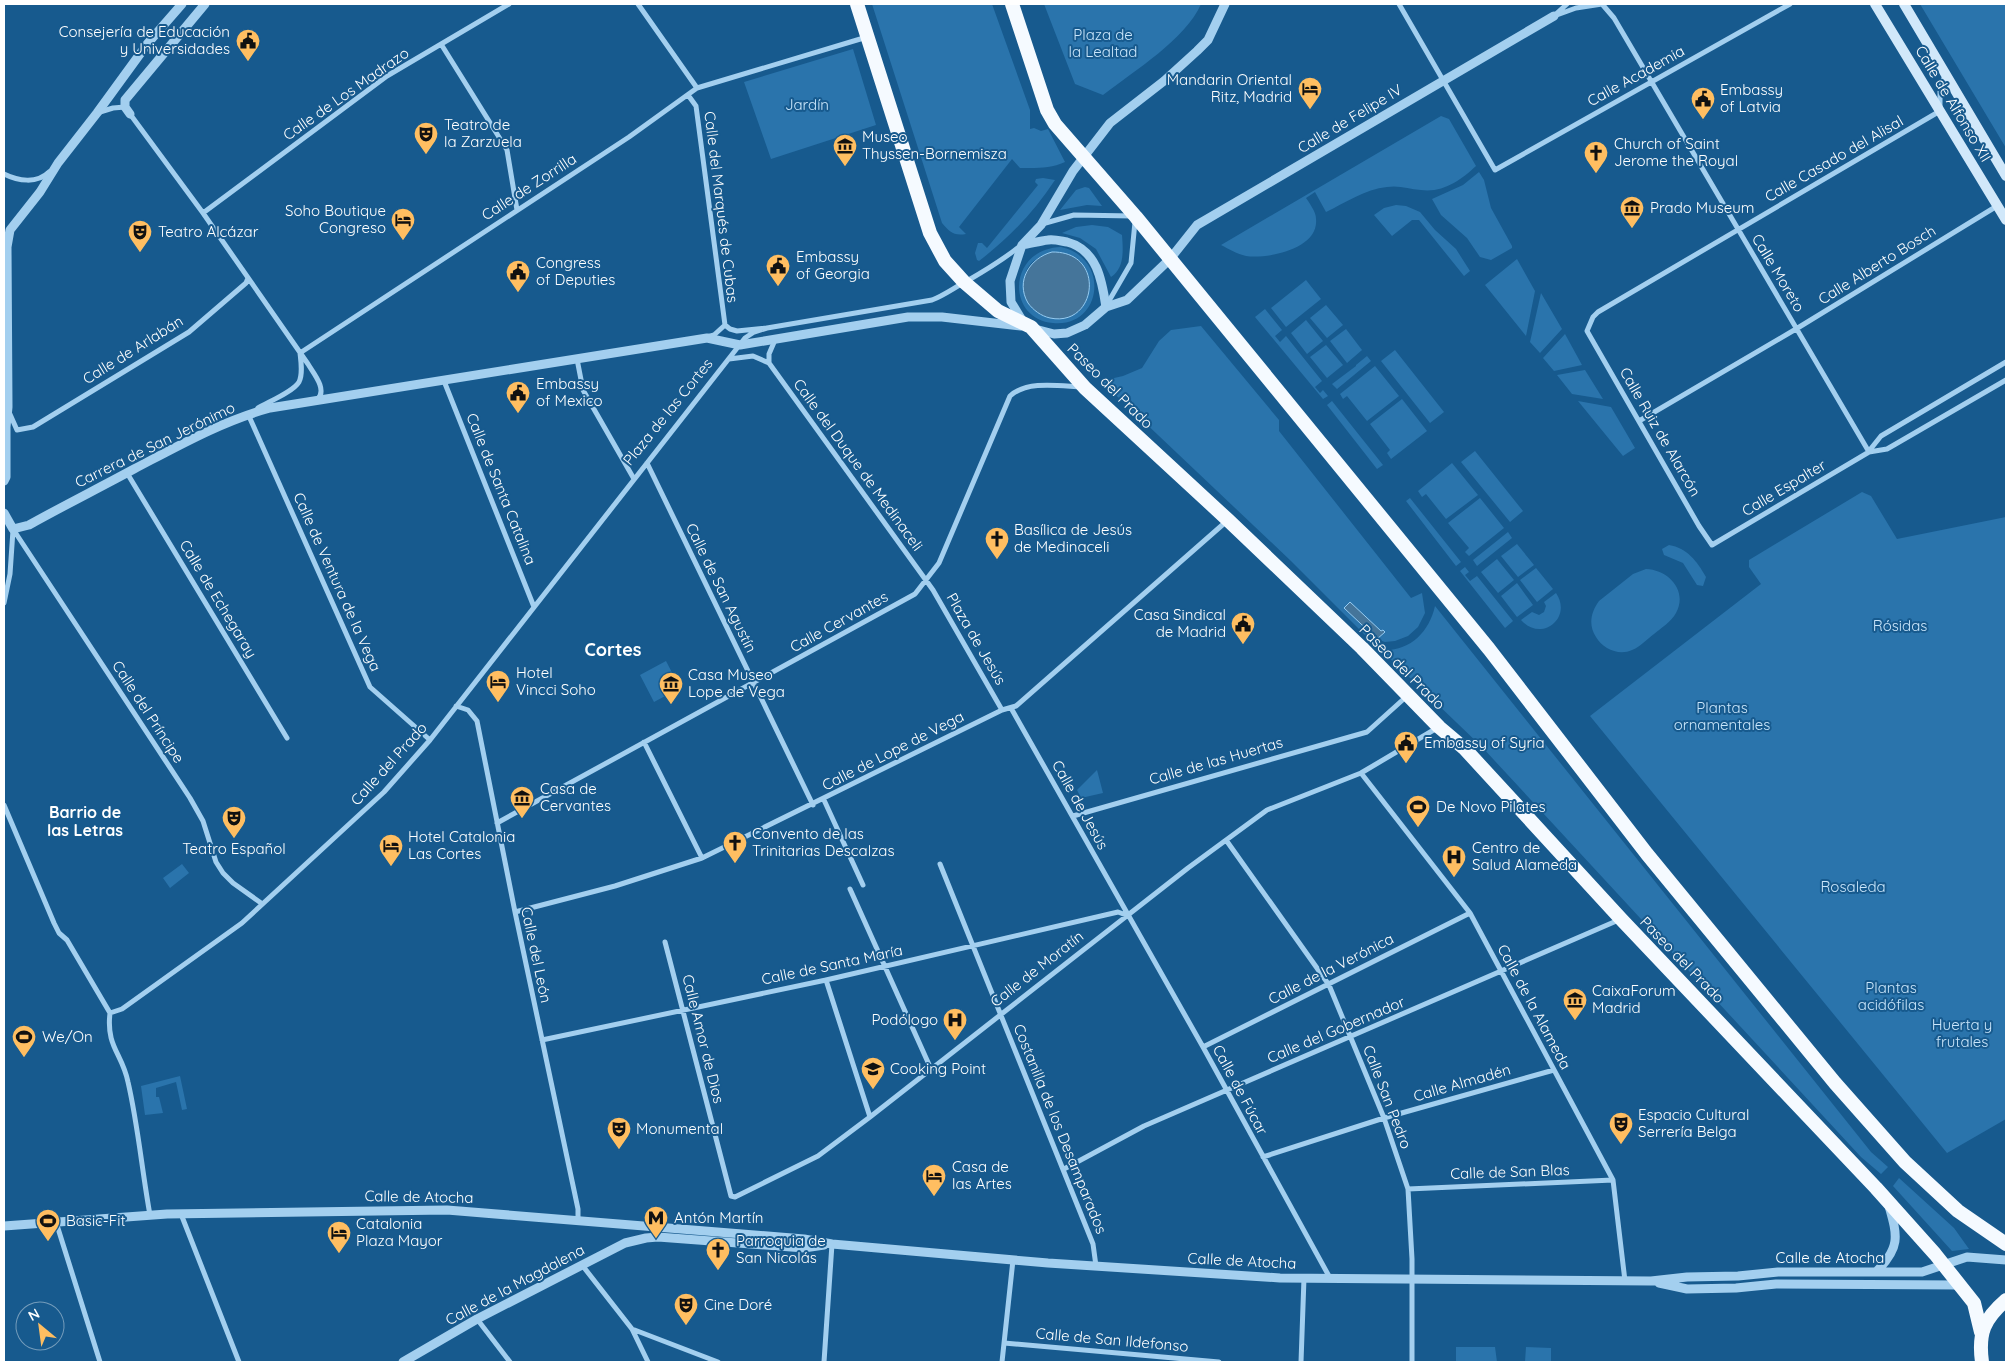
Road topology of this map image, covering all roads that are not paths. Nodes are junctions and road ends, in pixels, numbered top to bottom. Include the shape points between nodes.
1 (182, 4) edge
2 (205, 4) edge
3 (509, 4) edge
4 (638, 4) edge
5 (857, 4) edge
6 (1012, 4) edge
7 (1226, 4) edge
8 (1399, 4) edge
9 (1567, 4) edge
10 (1602, 4) edge
11 (1790, 4) edge
12 (1875, 4) edge
13 (1904, 4) edge
14 (1554, 16) junction
15 (867, 37) junction
16 (441, 44) junction
17 (1945, 75) junction
18 (1444, 80) junction
19 (1650, 82) junction
20 (697, 88) junction
21 (688, 95) junction
22 (128, 111) junction
23 (1940, 111) junction
24 (97, 113) junction
25 (1085, 157) junction
26 (58, 163) junction
27 (4, 174) edge
28 (2006, 176) edge
29 (1998, 206) junction
30 (517, 210) junction
31 (203, 213) junction
32 (2006, 213) edge
33 (1136, 217) junction
34 (2006, 220) edge
35 (1040, 224) junction
36 (1738, 230) junction
37 (1022, 245) junction
38 (1170, 258) junction
39 (248, 278) junction
40 (964, 282) junction
41 (1106, 307) junction
42 (725, 325) junction
43 (1031, 327) junction
44 (767, 328) junction
45 (1796, 329) junction
46 (1587, 331) joint
47 (707, 338) junction
48 (774, 340) junction
49 (740, 345) junction
50 (300, 353) junction
51 (577, 358) junction
52 (729, 359) junction
53 (2006, 362) edge
54 (769, 363) junction
55 (2006, 380) edge
56 (444, 381) junction
57 (1085, 388) junction
58 (315, 401) junction
59 (8, 407) junction
60 (248, 414) junction
61 (1639, 421) junction
62 (1869, 452) junction
63 (647, 463) junction
64 (127, 473) junction
65 (634, 479) junction
66 (4, 481) edge
67 (4, 512) edge
68 (1228, 520) junction
69 (13, 529) junction
70 (1712, 545) joint
71 (927, 581) junction
72 (4, 603) edge
73 (534, 607) junction
74 (754, 683) junction
75 (1408, 695) junction
76 (456, 706) junction
77 (1011, 708) junction
78 (1002, 710) junction
79 (1440, 727) junction
80 (287, 738) dead end
81 (430, 740) junction
82 (644, 742) junction
83 (1361, 773) junction
84 (824, 800) junction
85 (4, 805) edge
86 (813, 805) junction
87 (1073, 816) junction
88 (497, 822) junction
89 (1226, 840) junction
90 (702, 858) junction
91 (940, 864) dead end
92 (863, 885) dead end
93 (850, 889) dead end
94 (261, 904) junction
95 (515, 912) junction
96 (1470, 913) junction
97 (1127, 915) junction
98 (1621, 919) junction
99 (665, 942) dead end
100 (973, 947) junction
101 (885, 966) junction
102 (1501, 971) junction
103 (826, 980) junction
104 (1329, 985) junction
105 (683, 1010) junction
106 (110, 1013) junction
107 (1000, 1014) junction
108 (1350, 1038) junction
109 (542, 1040) junction
110 (1203, 1047) junction
111 (931, 1068) junction
112 (1554, 1070) junction
113 (1226, 1090) junction
114 (870, 1117) junction
115 (1384, 1118) junction
116 (1262, 1157) junction
117 (1064, 1170) junction
118 (1613, 1180) junction
119 (1408, 1189) junction
120 (735, 1197) joint
121 (1888, 1201) junction
122 (181, 1213) junction
123 (150, 1214) junction
124 (578, 1220) junction
125 (56, 1222) junction
126 (4, 1226) edge
127 (642, 1238) joint
128 (832, 1244) junction
129 (2006, 1244) edge
130 (1013, 1260) junction
131 (2006, 1260) edge
132 (582, 1265) junction
133 (1943, 1265) junction
134 (1096, 1266) junction
135 (1876, 1272) junction
136 (1304, 1278) junction
137 (1330, 1278) junction
138 (1412, 1279) junction
139 (1626, 1280) junction
140 (1652, 1281) junction
141 (1960, 1285) junction
142 (2006, 1300) edge
143 (477, 1318) junction
144 (632, 1329) junction
145 (1982, 1332) junction
146 (1004, 1343) junction
147 (100, 1362) edge
148 (239, 1362) edge
149 (403, 1362) edge
150 (510, 1362) edge
151 (648, 1362) edge
152 (718, 1362) edge
153 (824, 1362) edge
154 (1002, 1362) edge
155 (1219, 1362) edge
156 (1300, 1362) edge
157 (1412, 1362) edge
158 (1982, 1362) edge

1 - 24 street via 148,43
2 - 22 street via 125,100
3 - 16 street, Calle de Los Madrazo
4 - 20 street
5 - 15 highway, Paseo del Prado
6 - 25 highway via 1046,110
7 - 25 street via 1212,33 1197,51 1110,123
8 - 18 street
9 - 14 street, Calle de Felipe IV
10 - 14 street, Calle de Felipe IV
10 - 19 street, Calle Moreto via 1614,18
11 - 19 street, Calle Academia
12 - 23 main road, Calle de Alfonso XII
13 - 17 main road, Calle de Alfonso XII
14 - 18 street, Calle de Felipe IV
15 - 20 street, Calle de Zorrilla
15 - 40 highway, Paseo del Prado via 930,232 945,261
16 - 30 street via 507,150
16 - 31 street, Calle de Los Madrazo via 386,76
17 - 23 street via 1940,90
17 - 28 main road, Calle de Alfonso XII
18 - 19 street, Calle Academia via 1496,170
18 - 38 street, Calle de Felipe IV via 1196,226
19 - 36 street, Calle Moreto
20 - 21 street, Calle de Zorrilla
21 - 30 street, Calle de Zorrilla
21 - 42 street, Calle del Marqués de Cubas via 696,106
22 - 24 street via 107,109
22 - 31 street
23 - 29 main road, Calle de Alfonso XII
23 - 36 street, Calle Casado del Alisal
24 - 26 street
25 - 33 highway
25 - 35 street
26 - 27 street via 46,175 29,180
26 - 59 street via 10,230 6,296
29 - 32 street
29 - 34 main road, Calle de Alfonso XII
29 - 45 street, Calle Alberto Bosch
30 - 50 street, Calle de Zorrilla
31 - 39 street
33 - 35 street via 1074,215
33 - 38 highway
33 - 41 street via 1132,262
35 - 37 street
36 - 45 street, Calle Moreto
36 - 46 street, Calle Casado del Alisal via 1598,312
37 - 40 street, Plaza de las Cortes via 990,269
37 - 41 street via 1049,240 1083,249 1098,268
37 - 43 street via 1010,281 1011,302
38 - 41 street, Calle de Felipe IV via 1127,300
38 - 129 highway via 1489,649 1648,854 1835,1083 1905,1162 1958,1211
39 - 50 street
39 - 59 street, Calle de Arlabán via 189,332 32,427 17,430
40 - 43 highway, Paseo del Prado via 998,311
40 - 44 street, Plaza de las Cortes via 946,295 932,300
41 - 43 street via 1085,325 1067,333 1048,333
42 - 44 street, Plaza de las Cortes via 737,331
42 - 47 street, Plaza de las Cortes
43 - 48 street, Plaza de las Cortes via 942,317 908,317
43 - 57 highway, Paseo del Prado
44 - 49 street, Plaza de las Cortes via 750,334
45 - 61 street, Calle Alberto Bosch
45 - 62 street, Calle Moreto
46 - 61 street, Calle Ruiz de Alarcón
47 - 49 street, Plaza de las Cortes
47 - 51 street, Plaza de las Cortes
48 - 49 street, Plaza de las Cortes
48 - 54 street
49 - 52 street, Plaza de las Cortes
50 - 58 street via 322,390
50 - 60 street via 299,382
51 - 56 street, Carrera de San Jerónimo
51 - 65 street, Plaza de las Cortes via 583,390
52 - 54 street via 752,356
52 - 63 street, Plaza de las Cortes
53 - 62 street, Calle Espalter via 1881,436
54 - 71 street, Calle del Duque de Medinaceli
55 - 62 street, Calle Espalter via 1886,449
56 - 58 street, Carrera de San Jerónimo
56 - 73 street, Calle de Santa Catalina
57 - 68 highway, Paseo del Prado
57 - 71 street, Calle Cervantes via 1036,386 1015,391 1007,401 939,563
58 - 60 street, Carrera de San Jerónimo
59 - 66 street
60 - 64 street, Carrera de San Jerónimo
60 - 81 street, Calle de Ventura de la Vega via 370,687
61 - 70 street, Calle Ruiz de Alarcón
62 - 70 street, Calle Espalter
63 - 65 street, Plaza de las Cortes
63 - 74 street, Calle de San Agustín
64 - 69 street, Carrera de San Jerónimo via 28,525
64 - 80 street, Calle de Echegaray
65 - 73 street, Calle del Prado
67 - 69 street
68 - 75 highway, Paseo del Prado
68 - 77 street, Calle de Lope de Vega via 1021,703
69 - 72 street
69 - 94 street, Calle del Príncipe via 190,798 203,820 216,862 233,883
71 - 74 street, Calle Cervantes via 915,594
71 - 78 street, Plaza de Jesús
73 - 76 street, Calle del Prado
74 - 82 street, Calle Cervantes
74 - 86 street, Calle de San Agustín
75 - 79 highway, Paseo del Prado
75 - 87 street, Calle de las Huertas via 1367,732
76 - 81 street, Calle del Prado
76 - 88 street, Calle del León via 468,710 477,721
77 - 78 street, Calle de Lope de Vega
77 - 87 street, Calle de Jesús
78 - 84 street, Calle de Lope de Vega
79 - 83 street, Calle de Moratín
79 - 98 highway, Paseo del Prado via 1465,749
81 - 94 street, Calle del Prado via 342,833
82 - 88 street, Calle Cervantes
82 - 90 street
83 - 89 street, Calle de Moratín via 1267,810
83 - 96 street, Calle de la Alameda
84 - 86 street, Calle de Lope de Vega
84 - 92 street
85 - 106 street via 59,933 67,940
86 - 90 street, Calle de Lope de Vega
87 - 97 street, Calle de Jesús
88 - 95 street, Calle del León
89 - 97 street, Calle de Moratín
89 - 104 street, Calle San Pedro
90 - 95 street, Calle de Lope de Vega via 615,886
91 - 100 street, Costanilla de los Desamparados
93 - 101 street
94 - 106 street, Calle del Prado via 242,923 182,967 122,1009
95 - 109 street, Calle del León
96 - 102 street, Calle de la Alameda
96 - 104 street, Calle de la Verónica
97 - 100 street, Calle de Santa María via 1118,912
97 - 107 street, Calle de Moratín
97 - 110 street, Calle de Fúcar
98 - 102 street, Calle del Gobernador
98 - 121 highway, Paseo del Prado
99 - 105 street, Calle Amor de Dios
100 - 101 street, Calle de Santa María
100 - 107 street, Costanilla de los Desamparados
101 - 103 street, Calle de Santa María
101 - 111 street
102 - 108 street, Calle del Gobernador
102 - 112 street, Calle de la Alameda
103 - 105 street, Calle de Santa María
103 - 114 street
104 - 108 street, Calle San Pedro
104 - 110 street, Calle de la Verónica
105 - 109 street, Calle de Santa María
105 - 120 street, Calle Amor de Dios via 731,1196
106 - 123 street via 111,1043 127,1079
107 - 111 street, Calle de Moratín
107 - 117 street, Costanilla de los Desamparados
108 - 113 street, Calle del Gobernador
108 - 115 street, Calle San Pedro
109 - 124 street, Calle del León
110 - 113 street, Calle de Fúcar
111 - 114 street, Calle de Moratín
112 - 115 street, Calle Almadén
112 - 118 street, Calle de la Alameda
113 - 116 street, Calle de Fúcar
113 - 117 street, Calle del Gobernador via 1144,1126
114 - 120 street, Calle de Moratín via 818,1156
115 - 116 street, Calle Almadén
115 - 119 street, Calle San Pedro
116 - 137 street, Calle de Fúcar
117 - 134 street, Costanilla de los Desamparados via 1093,1244
118 - 119 street, Calle de San Blas
118 - 139 street, Calle de la Alameda
119 - 138 street, Calle San Pedro
121 - 133 highway, Paseo del Prado
121 - 135 street via 1896,1244 1888,1260
122 - 123 street, Calle de Atocha
122 - 124 street, Calle de Atocha via 447,1210
122 - 148 street
123 - 125 street, Calle de Atocha
124 - 128 street, Calle de Atocha
125 - 126 street, Calle de Atocha
125 - 147 street
127 - 128 street, Calle de Atocha via 804,1248
127 - 132 street, Calle de la Magdalena
128 - 130 street, Calle de Atocha
128 - 153 street
130 - 134 street, Calle de Atocha
130 - 146 street
131 - 133 street, Calle de Atocha via 1967,1258
132 - 143 street, Calle de la Magdalena
132 - 144 street
133 - 135 street, Calle de Atocha via 1922,1272
133 - 141 highway, Paseo del Prado
134 - 136 street, Calle de Atocha
135 - 140 street, Calle de Atocha via 1778,1272
136 - 137 street, Calle de Atocha
136 - 156 street
137 - 138 street, Calle de Atocha
138 - 139 street, Calle de Atocha
138 - 157 street, Calle San Pedro
139 - 140 street, Calle de Atocha
140 - 141 street, Calle de Atocha via 1687,1289 1809,1284
141 - 145 highway, Paseo del Prado via 1974,1303
142 - 145 highway via 1991,1314
143 - 149 street, Calle de la Magdalena
143 - 150 street
144 - 151 street
144 - 152 street
145 - 158 highway
146 - 154 street
146 - 155 street, Calle de San Ildefonso

